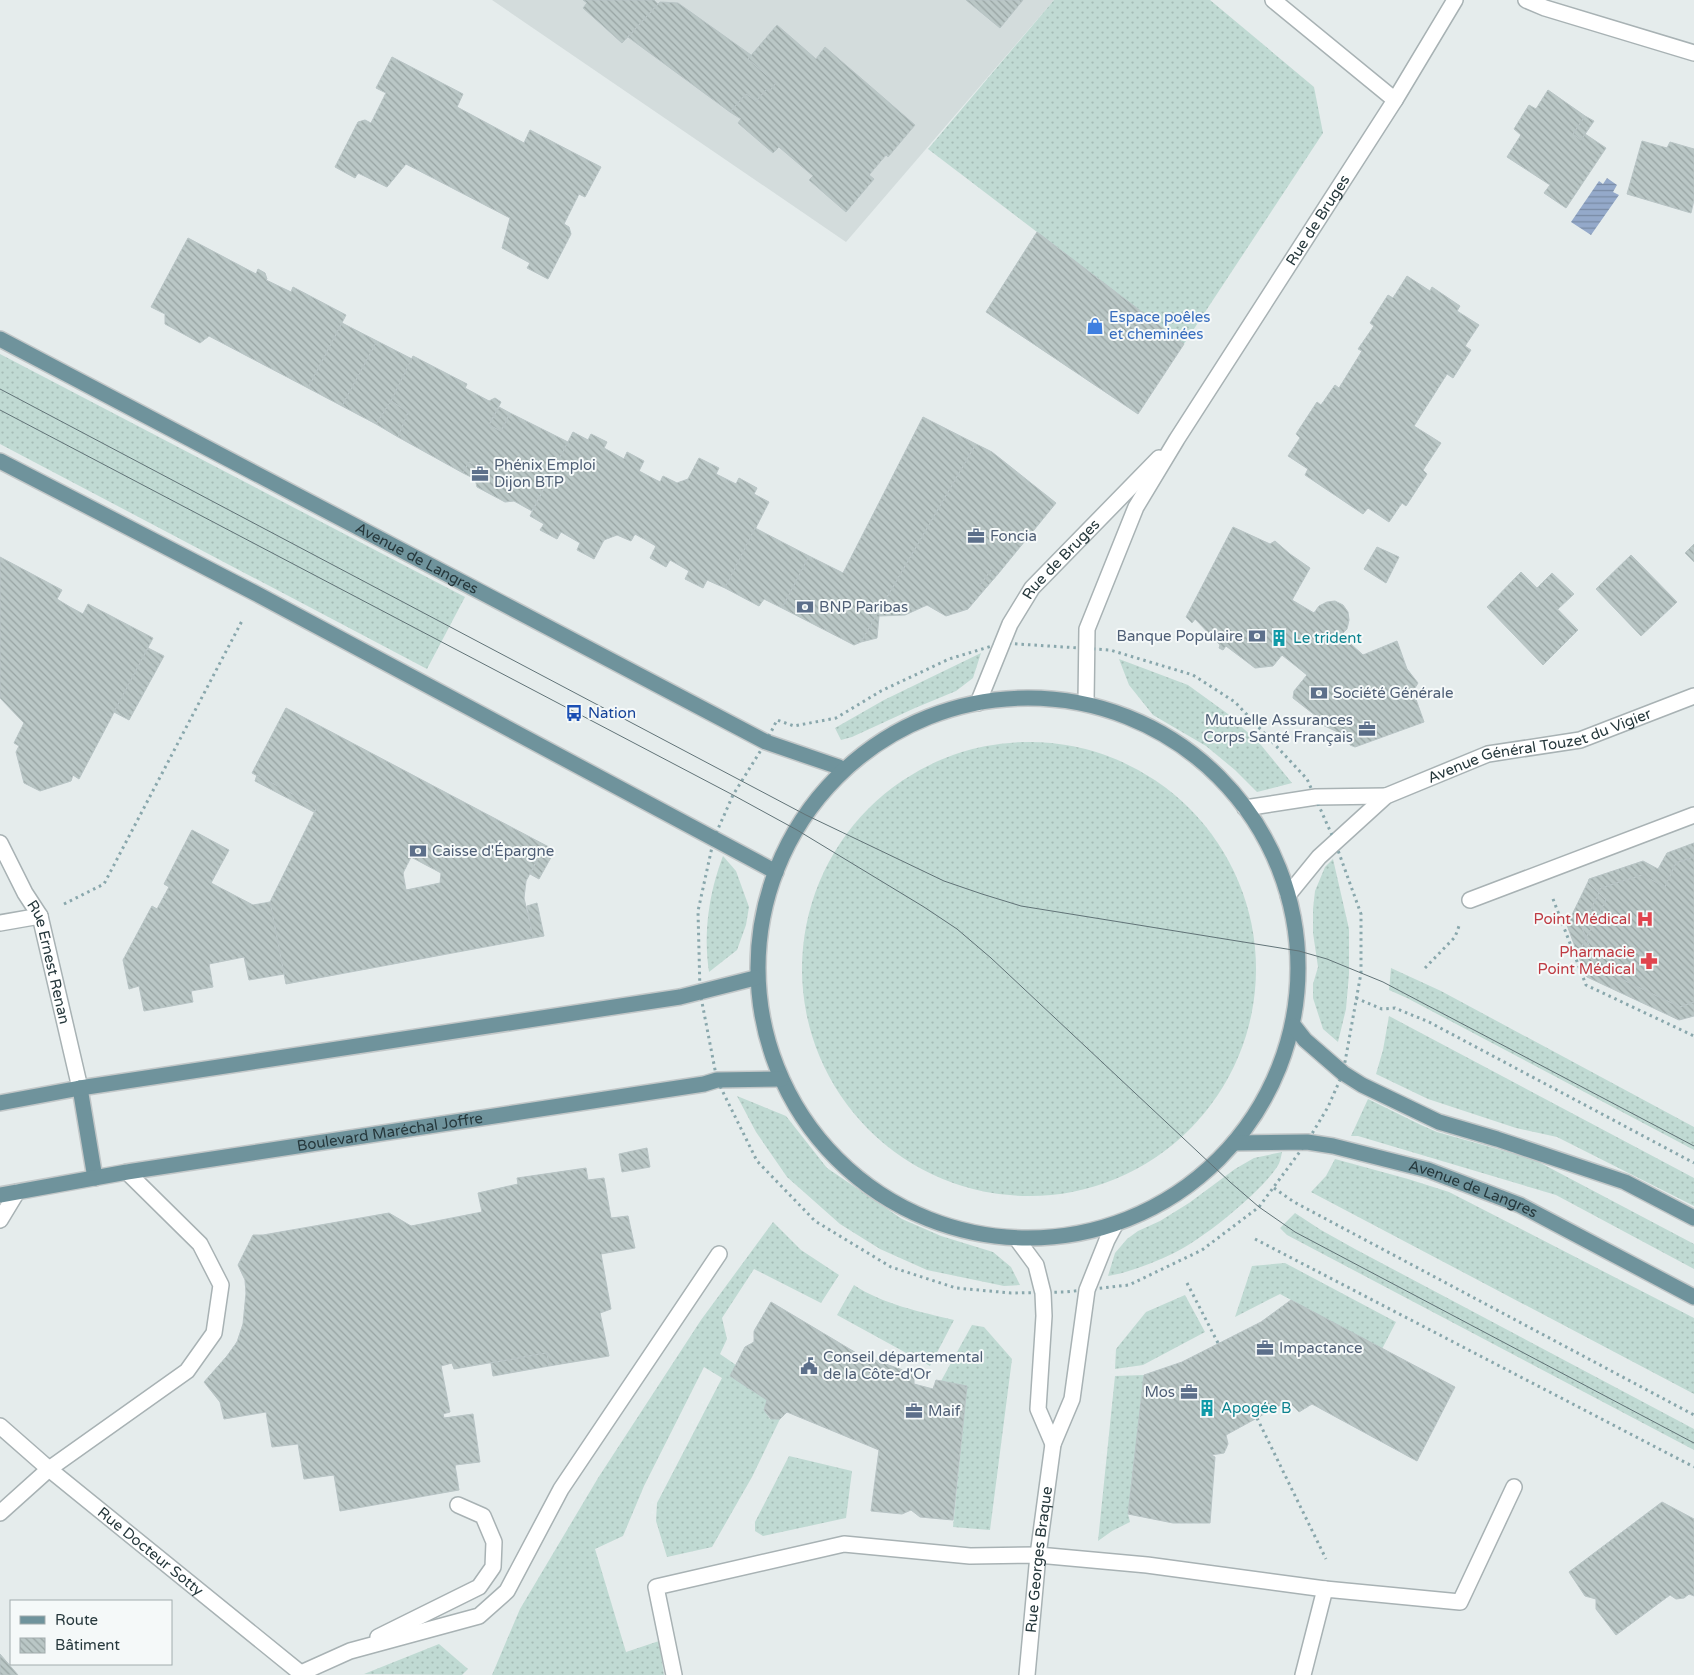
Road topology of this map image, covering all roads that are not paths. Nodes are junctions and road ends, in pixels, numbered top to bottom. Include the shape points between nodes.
1 (1273, 0) edge
2 (1455, 0) edge
3 (1526, 0) edge
4 (1694, 53) edge
5 (1396, 100) junction
6 (0, 340) edge
7 (1177, 439) junction
8 (0, 461) edge
9 (1694, 696) edge
10 (1086, 702) junction
11 (978, 703) junction
12 (839, 767) junction
13 (1386, 796) junction
14 (1245, 808) junction
15 (1694, 815) edge
16 (0, 842) edge
17 (776, 872) junction
18 (1288, 895) junction
19 (1470, 900) dead end
20 (40, 916) junction
21 (0, 923) edge
22 (755, 978) junction
23 (1294, 1026) junction
24 (781, 1079) junction
25 (80, 1088) junction
26 (0, 1103) edge
27 (1234, 1143) junction
28 (126, 1172) junction
29 (95, 1178) junction
30 (17, 1192) junction
31 (0, 1196) edge
32 (1694, 1218) edge
33 (0, 1220) edge
34 (1115, 1225) junction
35 (1020, 1242) junction
36 (719, 1254) dead end
37 (1694, 1297) edge
38 (0, 1426) edge
39 (1053, 1444) junction
40 (49, 1469) junction
41 (1514, 1487) dead end
42 (458, 1505) dead end
43 (0, 1513) edge
44 (1038, 1555) junction
45 (1326, 1590) junction
46 (350, 1651) junction
47 (302, 1674) edge
48 (674, 1675) edge
49 (1026, 1675) edge
50 (1303, 1675) edge

1 - 5 street
2 - 5 street, Rue de Bruges
3 - 4 street
5 - 7 street, Rue de Bruges
6 - 12 main road, Avenue de Langres via 766,742
7 - 10 street, Rue de Bruges via 1136,507 1087,629
7 - 11 street, Rue de Bruges via 1032,588 1010,624
8 - 17 main road via 255,593
9 - 13 street, Avenue Général Touzet du Vigier via 1580,740 1488,754
10 - 11 main road via 1023,699
10 - 14 main road via 1146,726 1209,766
11 - 12 main road via 951,706 895,729
12 - 17 main road via 797,830
13 - 14 street, Avenue Général Touzet du Vigier via 1316,797
13 - 18 street, Avenue Général Touzet du Vigier via 1319,857
14 - 18 main road via 1266,840
15 - 19 street
16 - 20 street, Rue Ernest Renan
17 - 22 main road via 760,926
18 - 23 main road via 1299,951
20 - 21 street
20 - 25 street, Rue Ernest Renan
22 - 24 main road
22 - 25 main road via 680,997
23 - 27 main road via 1266,1096 1255,1117
23 - 32 main road via 1343,1073 1439,1122 1625,1182
24 - 28 main road, Boulevard Maréchal Joffre via 717,1080
24 - 35 main road via 797,1112 835,1160 882,1196 952,1227
25 - 26 main road
25 - 29 main road
27 - 34 main road via 1175,1197 1133,1220
27 - 37 main road, Avenue de Langres via 1307,1142 1428,1170 1520,1206
28 - 29 main road, Boulevard Maréchal Joffre
28 - 40 street via 200,1244 221,1285 214,1333 187,1370
29 - 30 main road, Boulevard Maréchal Joffre
30 - 31 main road, Boulevard Maréchal Joffre
30 - 33 street
34 - 35 main road via 1066,1238
34 - 39 street, Rue Georges Braque via 1087,1290 1072,1399
35 - 39 street via 1036,1264 1043,1293 1038,1408
36 - 46 street via 561,1489 507,1591 479,1616
38 - 40 street, Rue Docteur Sotty
39 - 44 street, Rue Georges Braque
40 - 43 street
40 - 47 street, Rue Docteur Sotty
41 - 45 street via 1460,1602
42 - 46 street via 483,1516 494,1542 493,1567 479,1587
44 - 45 street via 1147,1565
44 - 48 street via 970,1556 844,1544 656,1587
44 - 49 street, Rue Georges Braque
45 - 50 street
46 - 47 street

